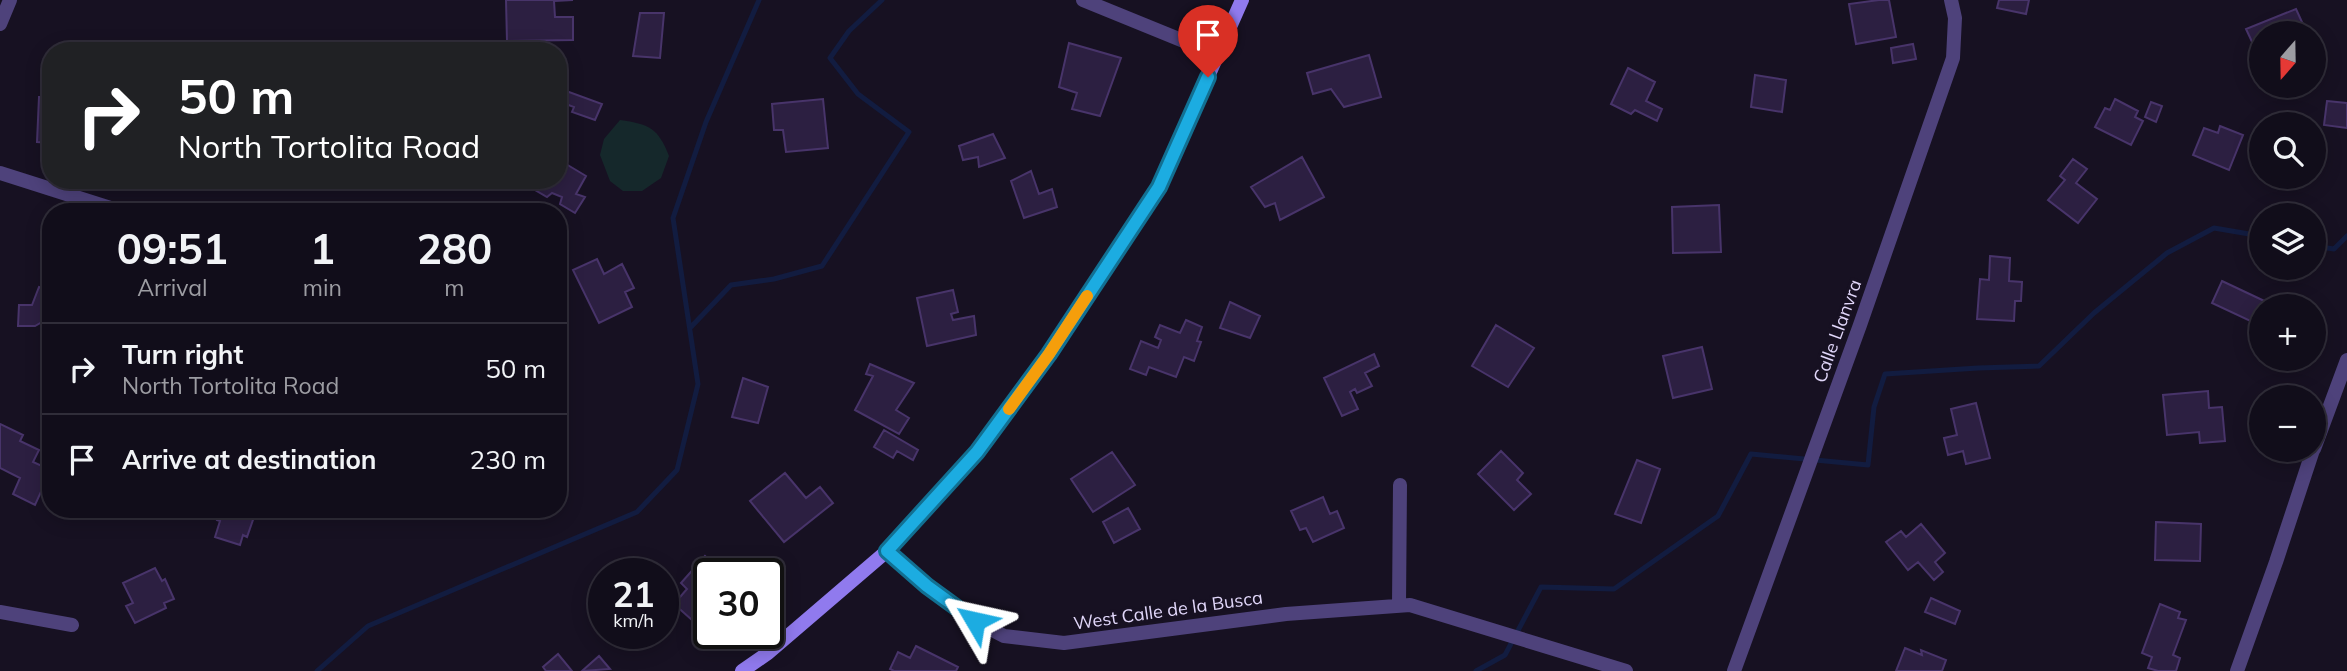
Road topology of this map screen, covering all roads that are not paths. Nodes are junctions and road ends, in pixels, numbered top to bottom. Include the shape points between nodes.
1 (10, 0) edge
2 (1083, 0) edge
3 (1242, 0) edge
4 (1951, 0) edge
5 (0, 23) edge
6 (1218, 55) junction
7 (0, 173) edge
8 (42, 186) edge
9 (50, 189) edge
10 (95, 203) edge
11 (2347, 360) edge
12 (2326, 415) edge
13 (2309, 462) edge
14 (1400, 485) dead end
15 (887, 551) junction
16 (1399, 605) junction
17 (0, 612) edge
18 (72, 625) dead end
19 (742, 671) edge
20 (1626, 671) edge
21 (1734, 671) edge
22 (2237, 671) edge

1 - 5 street
2 - 6 street
3 - 6 street
4 - 21 street, Calle Llanvra via 1953,58
6 - 15 street via 1159,187 1049,354 977,452
7 - 8 street
9 - 10 street
11 - 12 street
13 - 22 street
14 - 16 street
15 - 16 street, West Calle de la Busca via 975,621 1004,636 1064,643 1286,614
15 - 19 street
16 - 20 street, West Calle de la Busca
17 - 18 street

